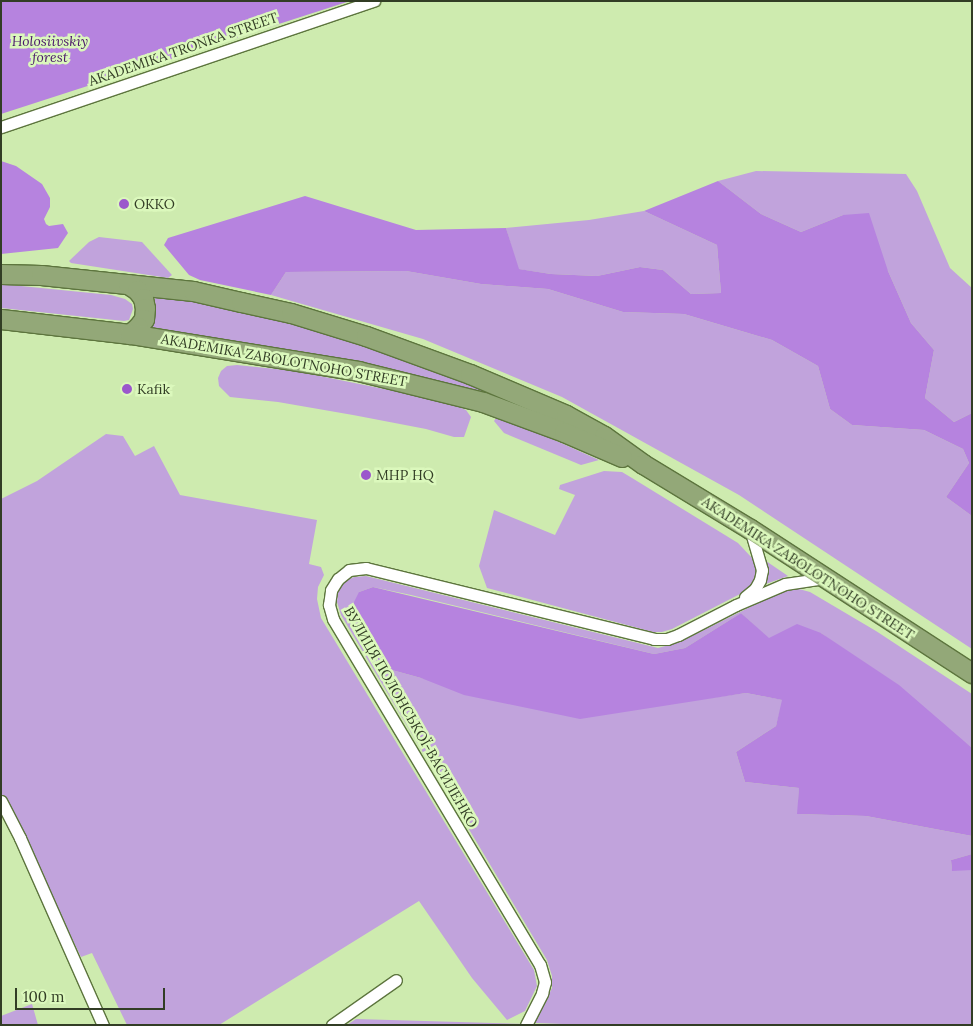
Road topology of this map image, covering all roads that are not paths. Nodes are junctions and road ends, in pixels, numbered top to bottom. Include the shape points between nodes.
1 (374, 1) edge
2 (1, 127) edge
3 (1, 274) edge
4 (128, 284) junction
5 (1, 319) edge
6 (130, 334) junction
7 (644, 464) junction
8 (750, 529) junction
9 (825, 578) junction
10 (736, 605) junction
11 (972, 673) edge
12 (1, 800) edge
13 (396, 980) dead end
14 (103, 1025) edge
15 (332, 1025) edge
16 (526, 1025) edge

1 - 2 street, AKADEMIKA TRONKA STREET
3 - 4 highway, AKADEMIKA ZABOLOTNOHO STREET
4 - 6 highway via 140,294 145,308 144,319
4 - 7 highway, AKADEMIKA ZABOLOTNOHO STREET via 192,291 291,313 423,355 566,415
5 - 6 highway, AKADEMIKA ZABOLOTNOHO STREET
6 - 7 highway, AKADEMIKA ZABOLOTNOHO STREET via 358,370 421,385 520,414
7 - 8 highway, AKADEMIKA ZABOLOTNOHO STREET
8 - 9 highway, AKADEMIKA ZABOLOTNOHO STREET
8 - 10 street, ВУЛИЦЯ ПОЛОНСЬКОЇ-ВАСИЛЕНКО via 760,560 760,580 755,589
9 - 10 street, ВУЛИЦЯ ПОЛОНСЬКОЇ-ВАСИЛЕНКО via 786,584
9 - 11 highway, AKADEMIKA ZABOLOTNOHO STREET
10 - 16 street, ВУЛИЦЯ ПОЛОНСЬКОЇ-ВАСИЛЕНКО via 678,635 654,639 366,568 349,570 331,590 329,604 333,619 540,966 545,982
12 - 14 street
13 - 15 street

